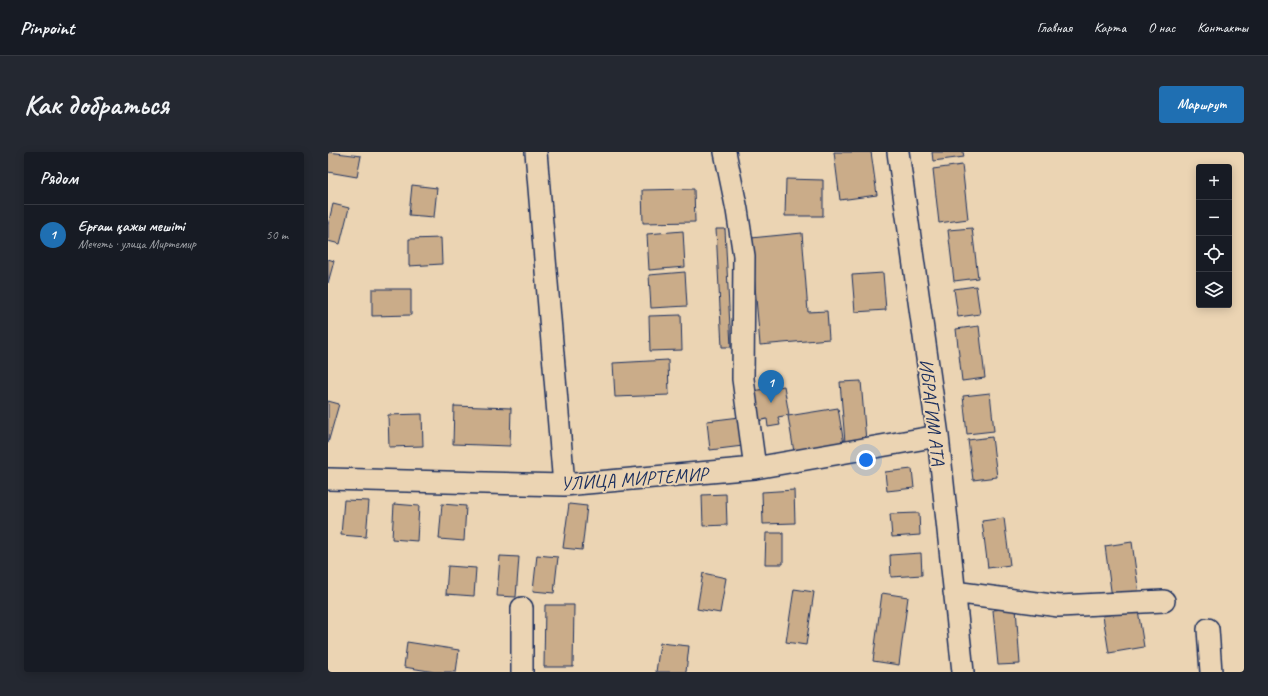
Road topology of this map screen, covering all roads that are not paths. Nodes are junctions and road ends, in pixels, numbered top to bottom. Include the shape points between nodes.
1 (536, 152) edge
2 (725, 152) edge
3 (898, 152) edge
4 (938, 436) junction
5 (755, 468) junction
6 (328, 479) edge
7 (564, 485) junction
8 (954, 592) junction
9 (1164, 600) dead end
10 (522, 608) dead end
11 (1208, 629) dead end
12 (522, 672) edge
13 (963, 672) edge
14 (1211, 672) edge

1 - 7 street
2 - 5 street via 744,256 744,380
3 - 4 street, ИБРАГИМ АТА
4 - 5 street, УЛИЦА МИРТЕМИР
4 - 8 street, ИБРАГИМ АТА
5 - 7 street, УЛИЦА МИРТЕМИР
6 - 7 street, УЛИЦА МИРТЕМИР
8 - 9 street via 1059,606
8 - 13 street, ИБРАГИМ АТА
10 - 12 street
11 - 14 street

